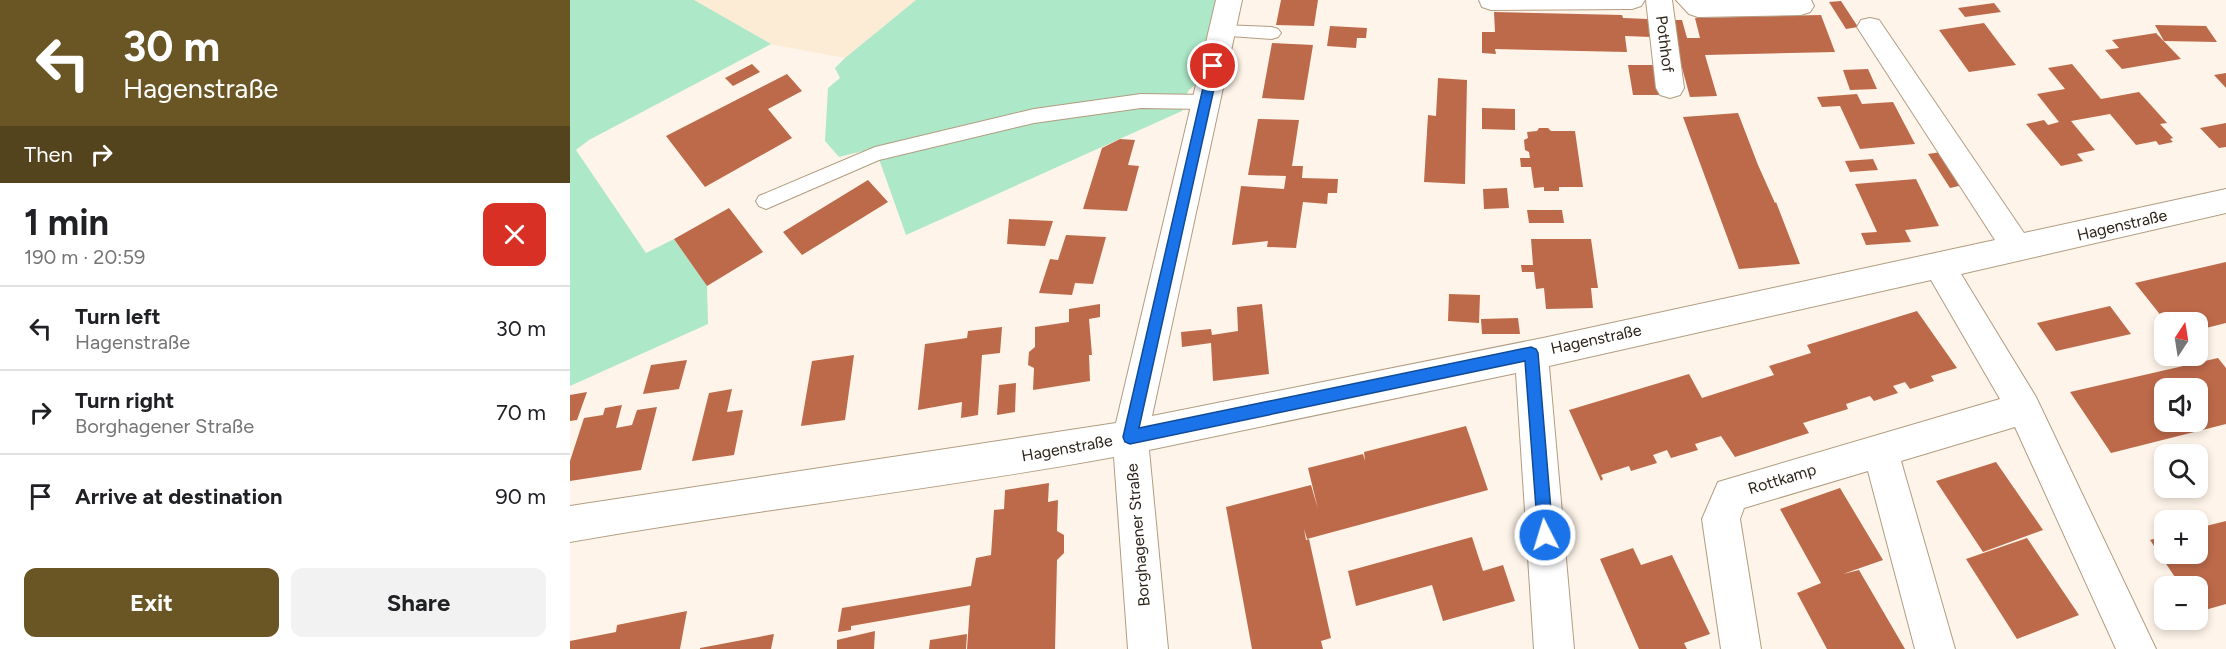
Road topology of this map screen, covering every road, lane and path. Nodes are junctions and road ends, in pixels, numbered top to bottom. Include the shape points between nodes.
1 (1229, 0) edge
2 (1632, 0) edge
3 (1659, 0) edge
4 (1689, 0) edge
5 (1491, 1) edge
6 (1801, 6) dead end
7 (1869, 27) dead end
8 (1222, 31) junction
9 (1272, 33) dead end
10 (1670, 88) dead end
11 (1205, 102) junction
12 (766, 201) dead end
13 (2226, 201) edge
14 (2017, 248) junction
15 (1939, 266) junction
16 (1531, 353) junction
17 (2024, 408) junction
18 (1130, 437) junction
19 (1880, 449) junction
20 (570, 524) edge
21 (1148, 649) edge
22 (1554, 649) edge
23 (1741, 649) edge
24 (1935, 649) edge
25 (2136, 649) edge

1 - 8 street, Borghagener Straße
2 - 5 street
3 - 10 street, Pothhof
4 - 6 street, Pothhof via 1698,8
7 - 14 street
8 - 9 lane
8 - 11 street, Borghagener Straße
11 - 12 lane via 1141,101 1034,116 875,154
11 - 18 street, Borghagener Straße
13 - 14 street, Hagenstraße
14 - 15 street, Hagenstraße
15 - 16 street, Hagenstraße
15 - 17 street
16 - 18 street, Hagenstraße
16 - 22 street
17 - 19 street, Rottkamp
17 - 25 street
18 - 20 street, Hagenstraße
18 - 21 street, Borghagener Straße
19 - 23 street, Rottkamp via 1731,494 1721,519
19 - 24 street

